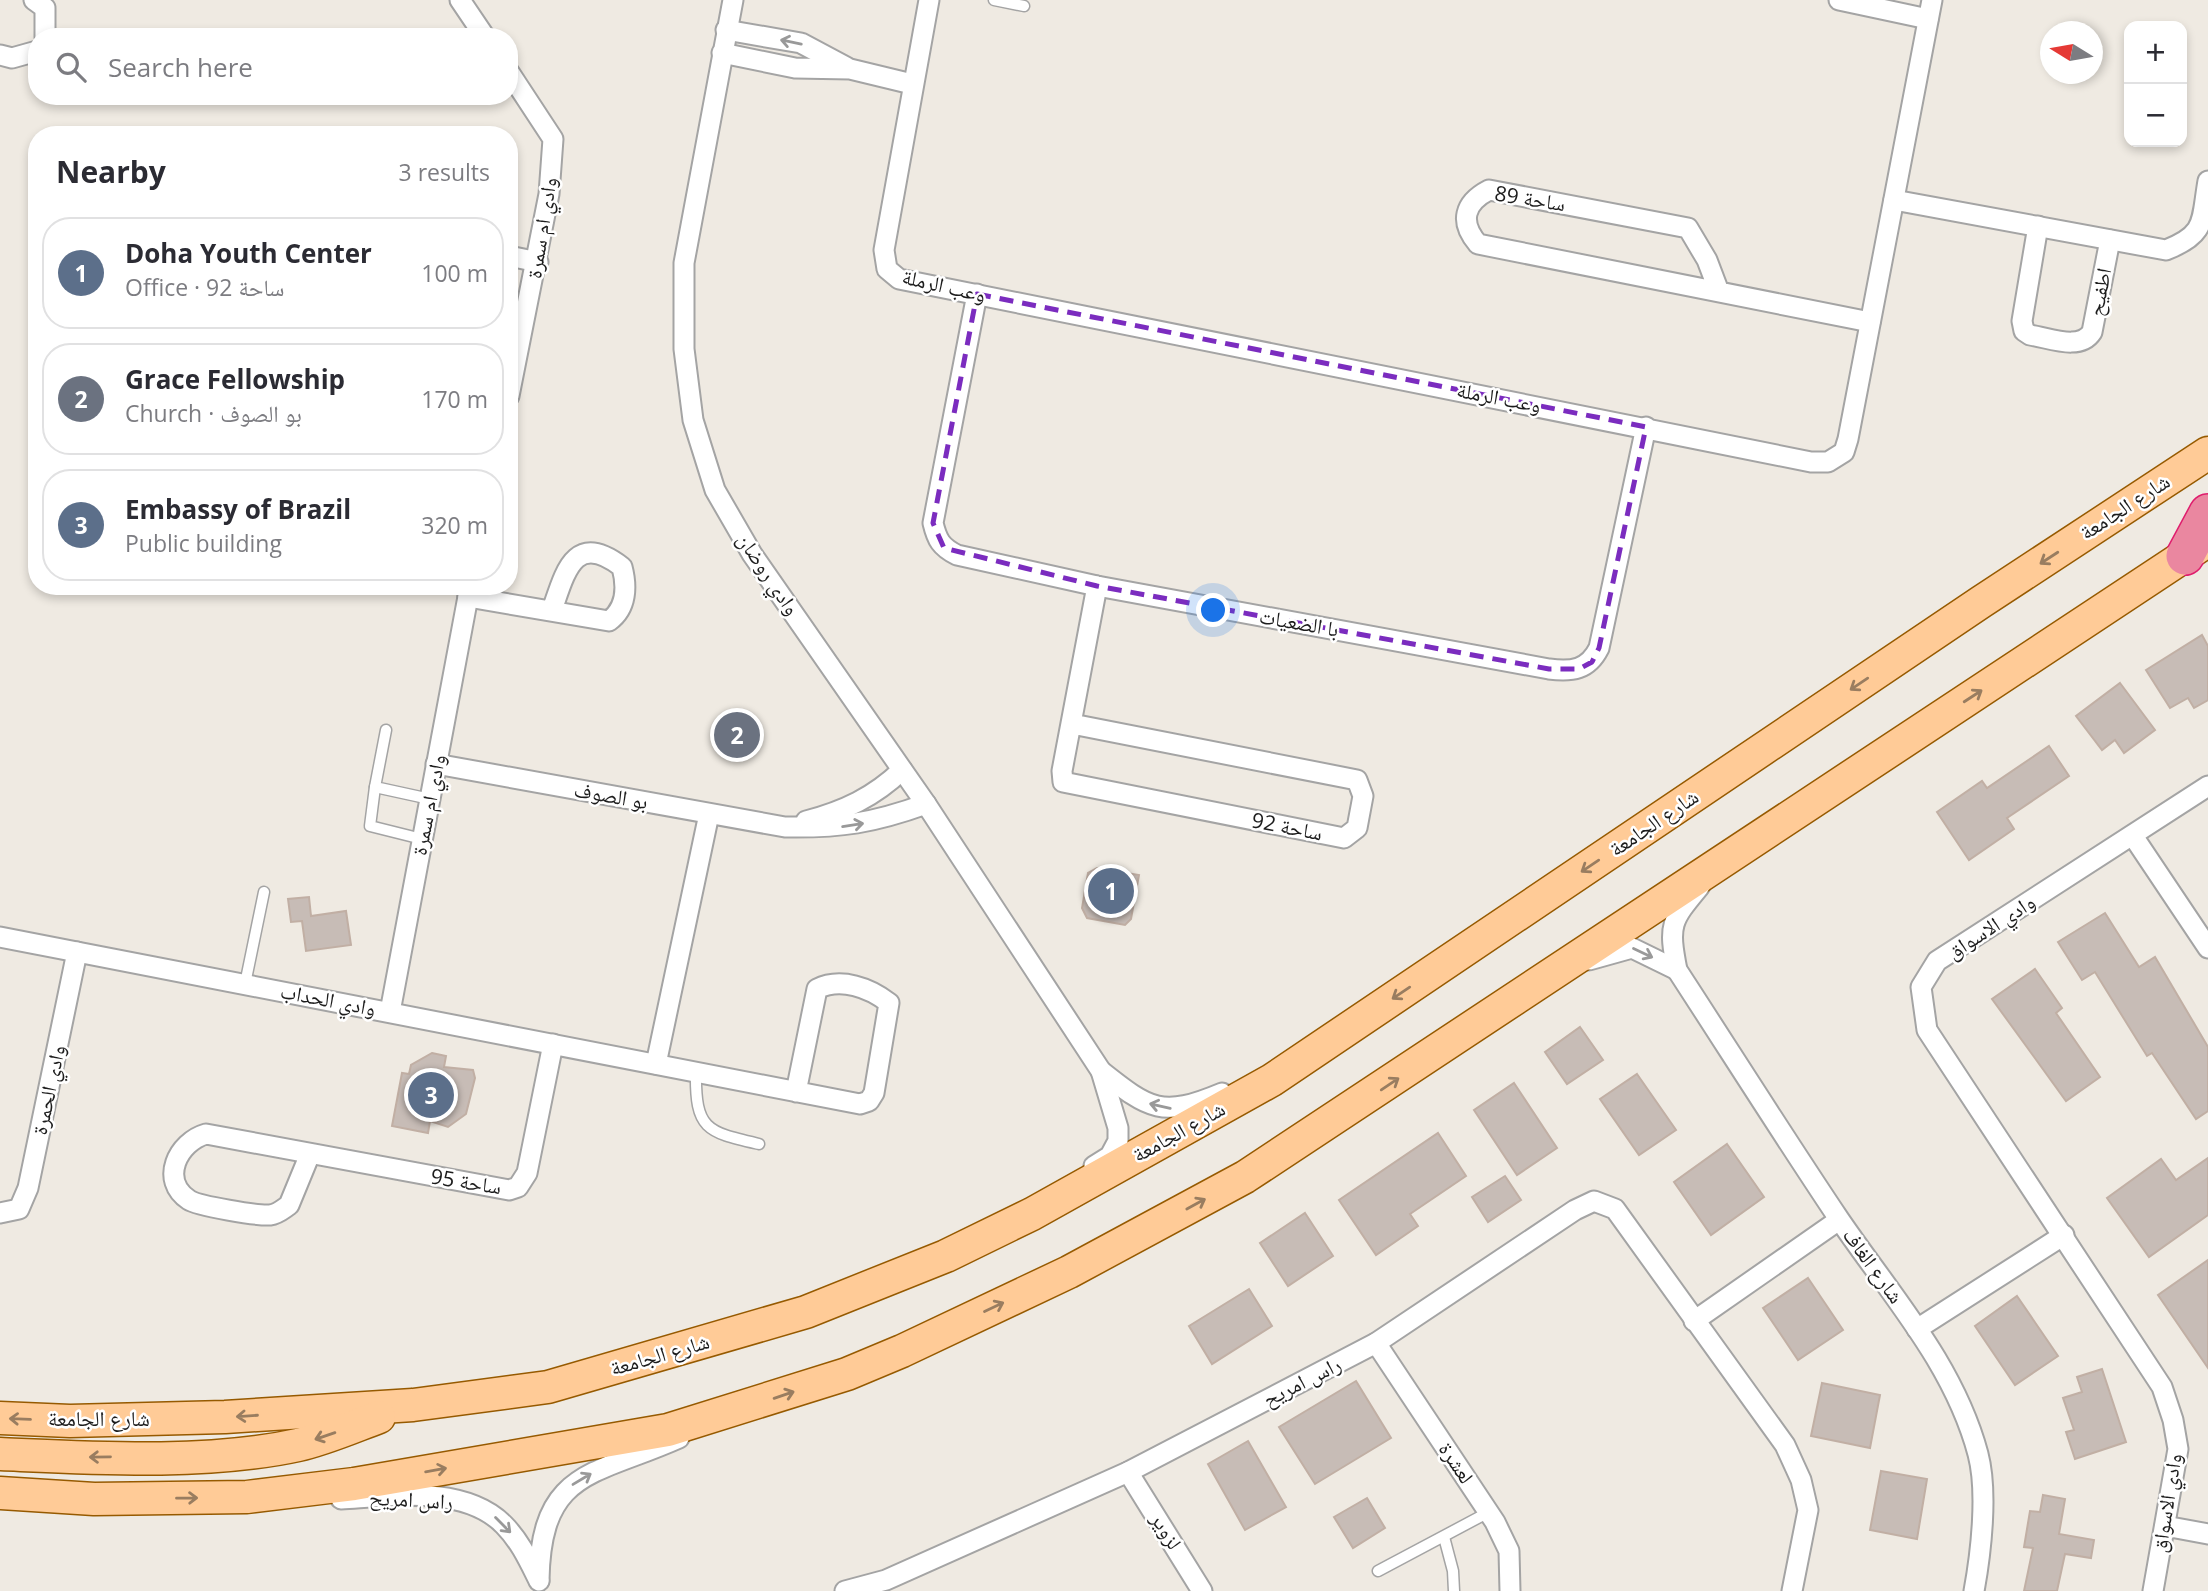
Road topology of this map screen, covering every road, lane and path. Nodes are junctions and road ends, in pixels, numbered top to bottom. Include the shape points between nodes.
1 (34, 0) edge
2 (460, 0) edge
3 (733, 0) edge
4 (929, 0) edge
5 (994, 0) edge
6 (1839, 0) edge
7 (1024, 6) dead end
8 (1930, 9) edge
9 (45, 28) edge
10 (479, 28) edge
11 (726, 30) junction
12 (722, 53) junction
13 (28, 54) edge
14 (0, 55) edge
15 (850, 69) junction
16 (912, 84) junction
17 (518, 86) edge
18 (2208, 181) edge
19 (1894, 200) junction
20 (2038, 226) junction
21 (2110, 240) junction
22 (518, 258) edge
23 (538, 262) junction
24 (1718, 289) junction
25 (976, 294) junction
26 (1870, 322) junction
27 (518, 354) edge
28 (1646, 427) junction
29 (2208, 453) edge
30 (2208, 513) edge
31 (2196, 548) edge
32 (1097, 586) junction
33 (468, 595) edge
34 (483, 595) edge
35 (552, 610) dead end
36 (1072, 724) junction
37 (386, 730) dead end
38 (436, 765) junction
39 (902, 770) junction
40 (2208, 786) edge
41 (375, 787) junction
42 (430, 799) junction
43 (926, 804) junction
44 (709, 814) junction
45 (785, 827) junction
46 (2133, 836) junction
47 (422, 839) junction
48 (1721, 861) junction
49 (264, 892) dead end
50 (0, 937) edge
51 (2208, 948) edge
52 (77, 952) junction
53 (1677, 970) junction
54 (245, 984) junction
55 (1534, 985) junction
56 (390, 1013) junction
57 (553, 1044) junction
58 (656, 1064) junction
59 (1101, 1071) junction
60 (696, 1072) junction
61 (1272, 1080) junction
62 (796, 1091) junction
63 (760, 1144) dead end
64 (310, 1154) junction
65 (0, 1213) edge
66 (1032, 1214) junction
67 (1839, 1220) junction
68 (2064, 1235) junction
69 (1694, 1321) junction
70 (1917, 1329) junction
71 (1376, 1343) junction
72 (413, 1405) junction
73 (719, 1415) junction
74 (0, 1418) edge
75 (0, 1454) edge
76 (1128, 1472) junction
77 (0, 1493) edge
78 (247, 1497) junction
79 (94, 1499) junction
80 (1489, 1512) junction
81 (0, 1517) edge
82 (2165, 1526) junction
83 (2208, 1534) edge
84 (1444, 1537) junction
85 (1378, 1571) dead end
86 (886, 1585) edge
87 (540, 1586) edge
88 (845, 1591) edge
89 (1202, 1591) edge
90 (1454, 1591) edge
91 (1510, 1591) edge
92 (1792, 1591) edge
93 (1974, 1591) edge
94 (2153, 1591) edge

1 - 9 street via 44,8
2 - 10 street
3 - 11 street, وادي روضان
4 - 16 street, وعب الرملة
5 - 7 lane
6 - 8 street
8 - 19 street, وعب الرملة
11 - 12 street, وادي روضان
15 -> 11 street via 800,44
12 - 15 street via 794,68
12 - 39 street, وادي روضان via 684,263 684,349 693,420 715,490 752,554
13 - 14 street via 12,58
15 - 16 street
16 - 25 street, وعب الرملة via 884,250 887,269 899,279
17 - 23 street, وادي ام سمرة via 553,139 550,194
18 - 21 street, اطفيح via 2199,230 2187,242 2166,250
19 - 20 street, اطفيح
19 - 26 street, وعب الرملة
20 - 21 street, اطفيح
20 - 21 street, اطفيح via 2022,321 2030,335 2079,343 2087,340
22 - 23 street
23 - 27 street, وادي ام سمرة
24 - 24 street, ساحة 89 via 1478,244 1468,232 1467,212 1474,198 1489,190 1688,228
24 - 26 street, ساحة 89
25 - 28 street, وعب الرملة
25 - 32 street, با الضعيات via 933,523 937,538 957,555
26 - 28 street, وعب الرملة via 1848,439 1844,452 1828,462
28 - 32 street, با الضعيات via 1599,648 1592,662 1579,669 1549,669
29 -> 61 main road, شارع الجامعة
30 - 31 highway
48 -> 31 main road
32 - 36 street, ساحة 92
33 - 38 street, وادي ام سمرة
34 - 35 street, وادي ام سمرة
36 - 36 street, ساحة 92 via 1063,782 1344,838 1357,828 1363,796 1357,780
37 - 41 lane
38 - 42 street, وادي ام سمرة
38 - 44 street, بو الصوف
39 - 43 street, وادي روضان
39 - 45 street, بو الصوف via 882,790 841,811
40 - 46 street, وادي الاسواق
41 - 42 lane
41 - 47 lane via 370,826
42 - 47 street, وادي ام سمرة
45 -> 43 street, بو الصوف via 866,824
43 - 59 street, وادي روضان
44 - 45 street, بو الصوف
44 - 58 street
46 - 51 street
46 - 68 street, وادي الاسواق via 1937,961 1921,987 1927,1030
47 - 56 street, وادي ام سمرة
48 - 53 street, شارع الغاف via 1676,914 1671,936
48 - 55 main road
49 - 54 lane
50 - 52 street, وادي الحداب
52 - 54 street, وادي الحداب
52 - 65 street, وادي الحمرة via 28,1188 19,1209
55 -> 53 street via 1600,956 1632,948
53 - 67 street, شارع الغاف
54 - 56 street, وادي الحداب
73 -> 55 main road via 891,1356 1129,1240 1245,1177
56 - 57 street, وادي الحداب
57 - 58 street, وادي الحداب
57 - 64 street, ساحة 95 via 527,1173 518,1187 501,1190
58 - 60 street, وادي الحداب
61 -> 59 street, وادي روضان via 1172,1109 1143,1102
59 - 66 street, وادي روضان via 1118,1141 1110,1156 1063,1186
60 - 62 street, وادي الحداب
60 - 63 lane via 696,1102 703,1122 721,1136
61 - 66 main road, شارع الجامعة
62 - 62 street, وادي الحداب via 860,1104 869,1101 889,1003 854,986 817,989
64 - 64 street, ساحة 95 via 289,1205 269,1215 192,1202 183,1195 174,1174 186,1143 206,1134
66 - 72 main road, شارع الجامعة via 946,1256 806,1312 548,1387
67 - 69 street
67 - 70 street, شارع الغاف
68 - 70 street
68 - 82 street, وادي الاسواق via 2162,1388 2178,1449
69 - 71 street, راس امريح via 1615,1209 1594,1201
69 - 92 street, راس امريح via 1785,1445 1801,1480 1808,1510
70 - 93 street, شارع الغاف via 1956,1394 1978,1457 1983,1545
71 - 76 street, راس امريح
71 - 80 street, لعشرة
72 -> 74 main road, شارع الجامعة via 225,1417
72 -> 75 main road via 301,1444 264,1451 81,1457
78 -> 73 main road via 354,1484 668,1430
87 -> 73 street, راس امريح via 545,1522 573,1484 709,1425
76 - 86 street, راس امريح
76 - 89 street, لزوير
77 - 79 main road
79 -> 78 main road
78 -> 87 street, راس امريح via 263,1503 414,1496 474,1505 504,1525 520,1544
79 - 81 main road via 76,1509
80 - 84 lane
80 - 91 street, لعشرة via 1509,1551
82 - 83 street
82 - 94 street, وادي الاسواق
84 - 85 lane
84 - 90 lane
86 - 88 street, راس امريح

